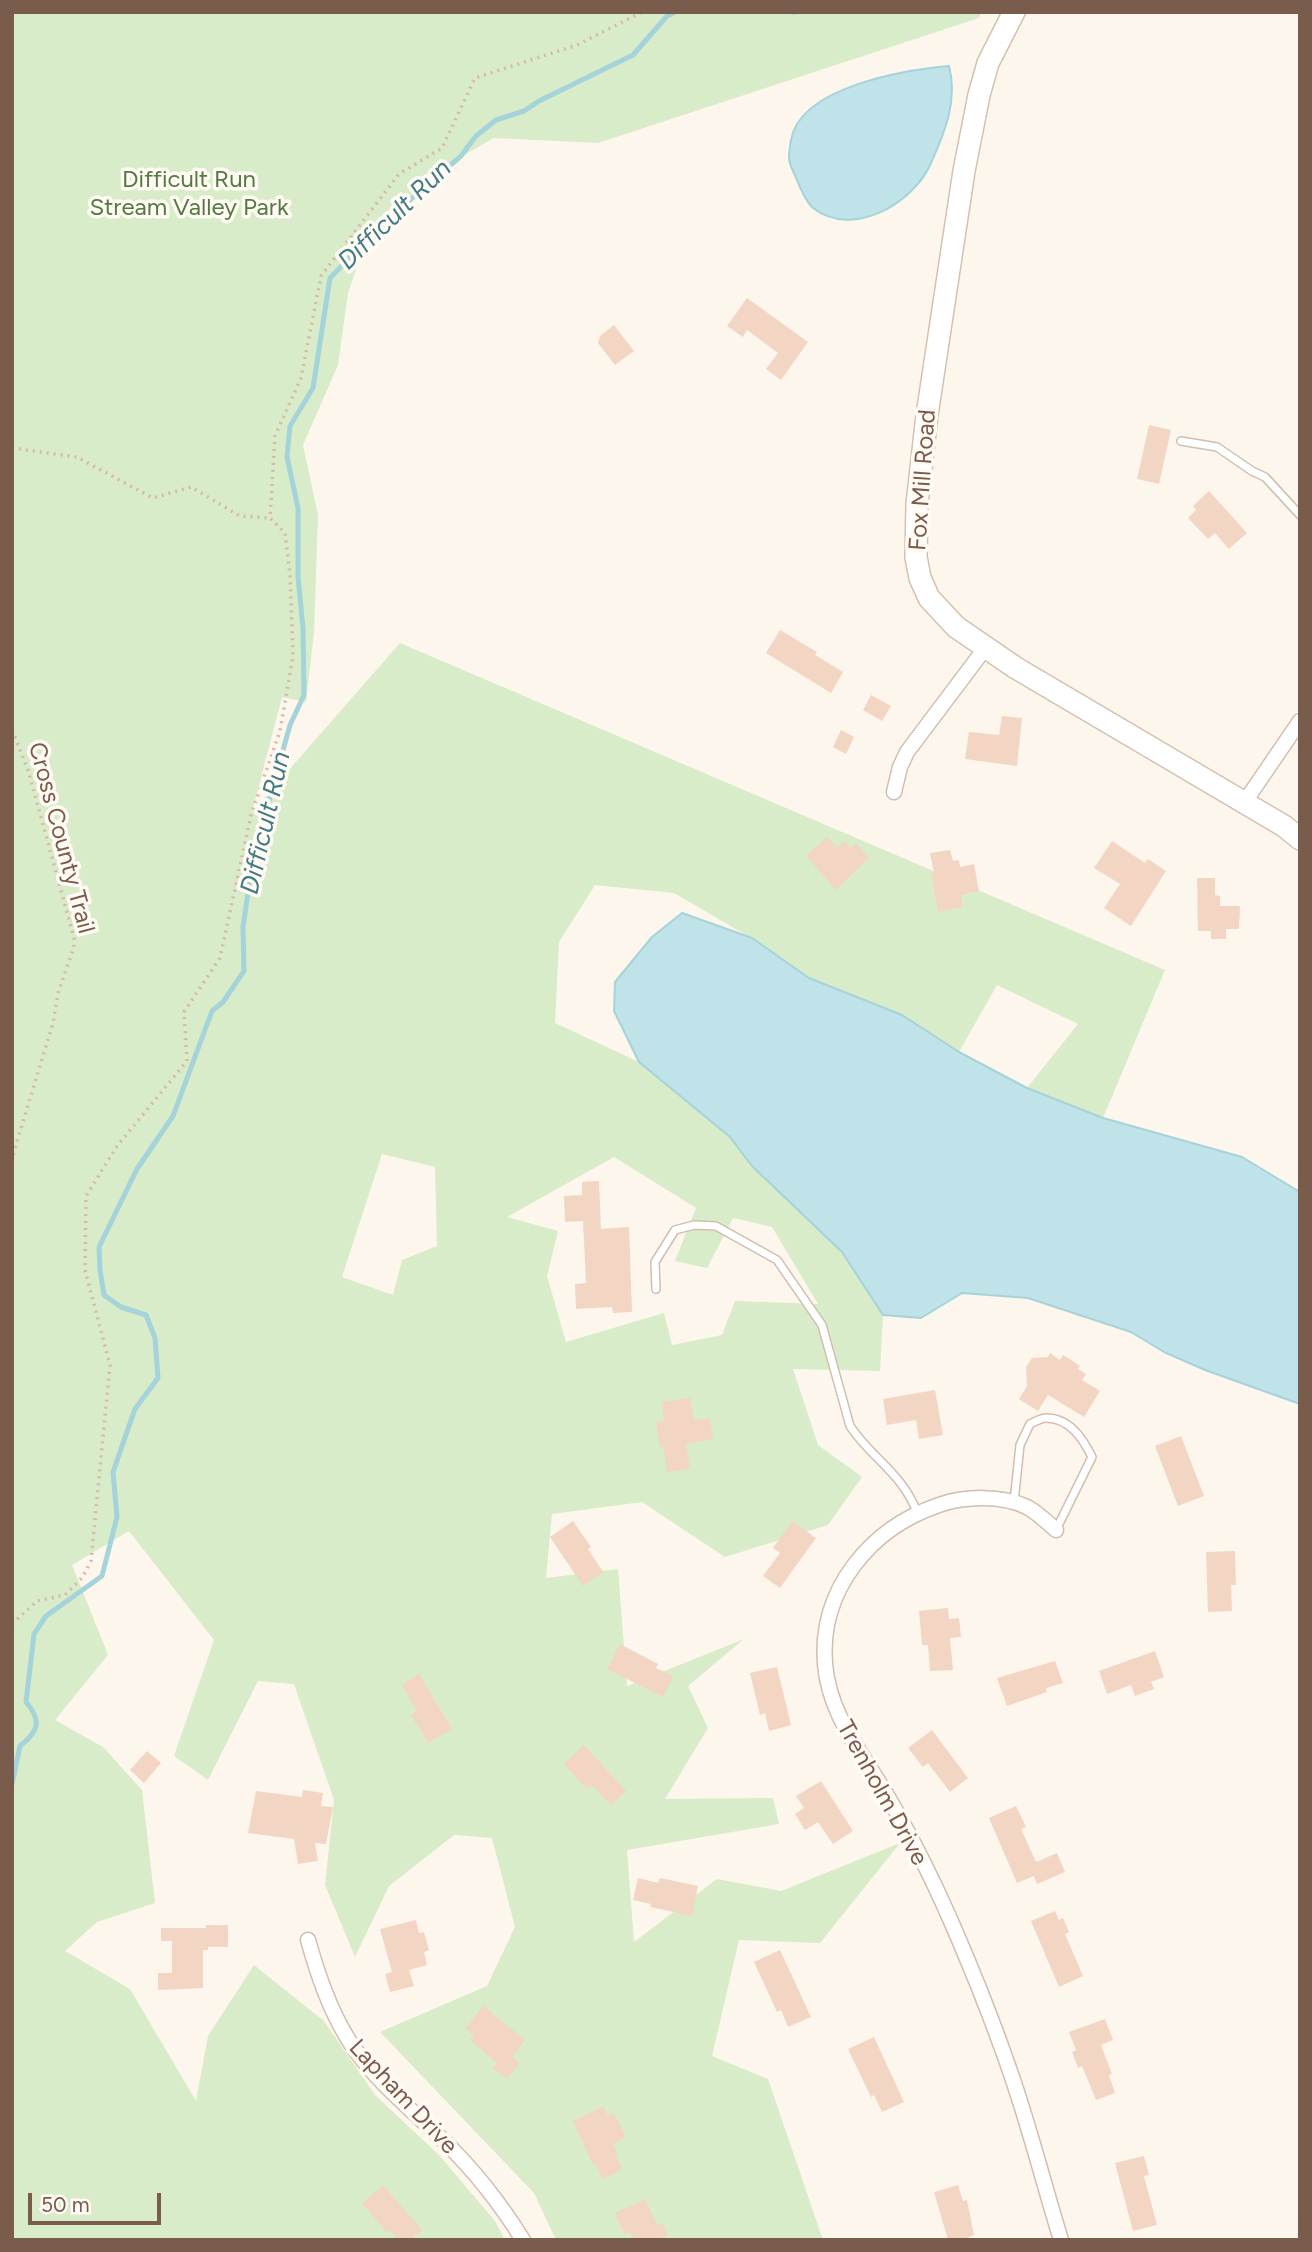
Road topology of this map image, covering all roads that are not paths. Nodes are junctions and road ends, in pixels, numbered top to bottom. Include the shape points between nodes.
1 (1014, 12) edge
2 (1181, 441) dead end
3 (1300, 515) edge
4 (986, 647) junction
5 (1300, 721) edge
6 (894, 792) dead end
7 (1244, 803) junction
8 (1300, 839) edge
9 (656, 1289) dead end
10 (1014, 1502) junction
11 (917, 1512) junction
12 (1056, 1530) joint
13 (308, 1940) dead end
14 (523, 2240) edge
15 (1061, 2240) edge

1 - 4 main road, Fox Mill Road via 988,63 979,94 928,405 917,504 916,558 923,588 942,614
2 - 3 lane via 1217,447 1265,477
4 - 6 street via 907,752
4 - 7 main road, Fox Mill Road
5 - 7 street
7 - 8 main road, Fox Mill Road
9 - 11 lane via 655,1262 676,1230 694,1224 716,1226 777,1260 822,1325 850,1426 891,1470
10 - 11 street, Trenholm Drive via 974,1499
10 - 12 street, Trenholm Drive
10 - 12 lane via 1020,1445 1030,1424 1045,1418 1069,1425 1082,1437 1092,1457
11 - 15 street, Trenholm Drive via 876,1539 854,1563 839,1590 826,1633 829,1690 844,1728 903,1824 950,1919 1017,2092
13 - 14 street, Lapham Drive via 320,1982 349,2041 395,2095 482,2182

